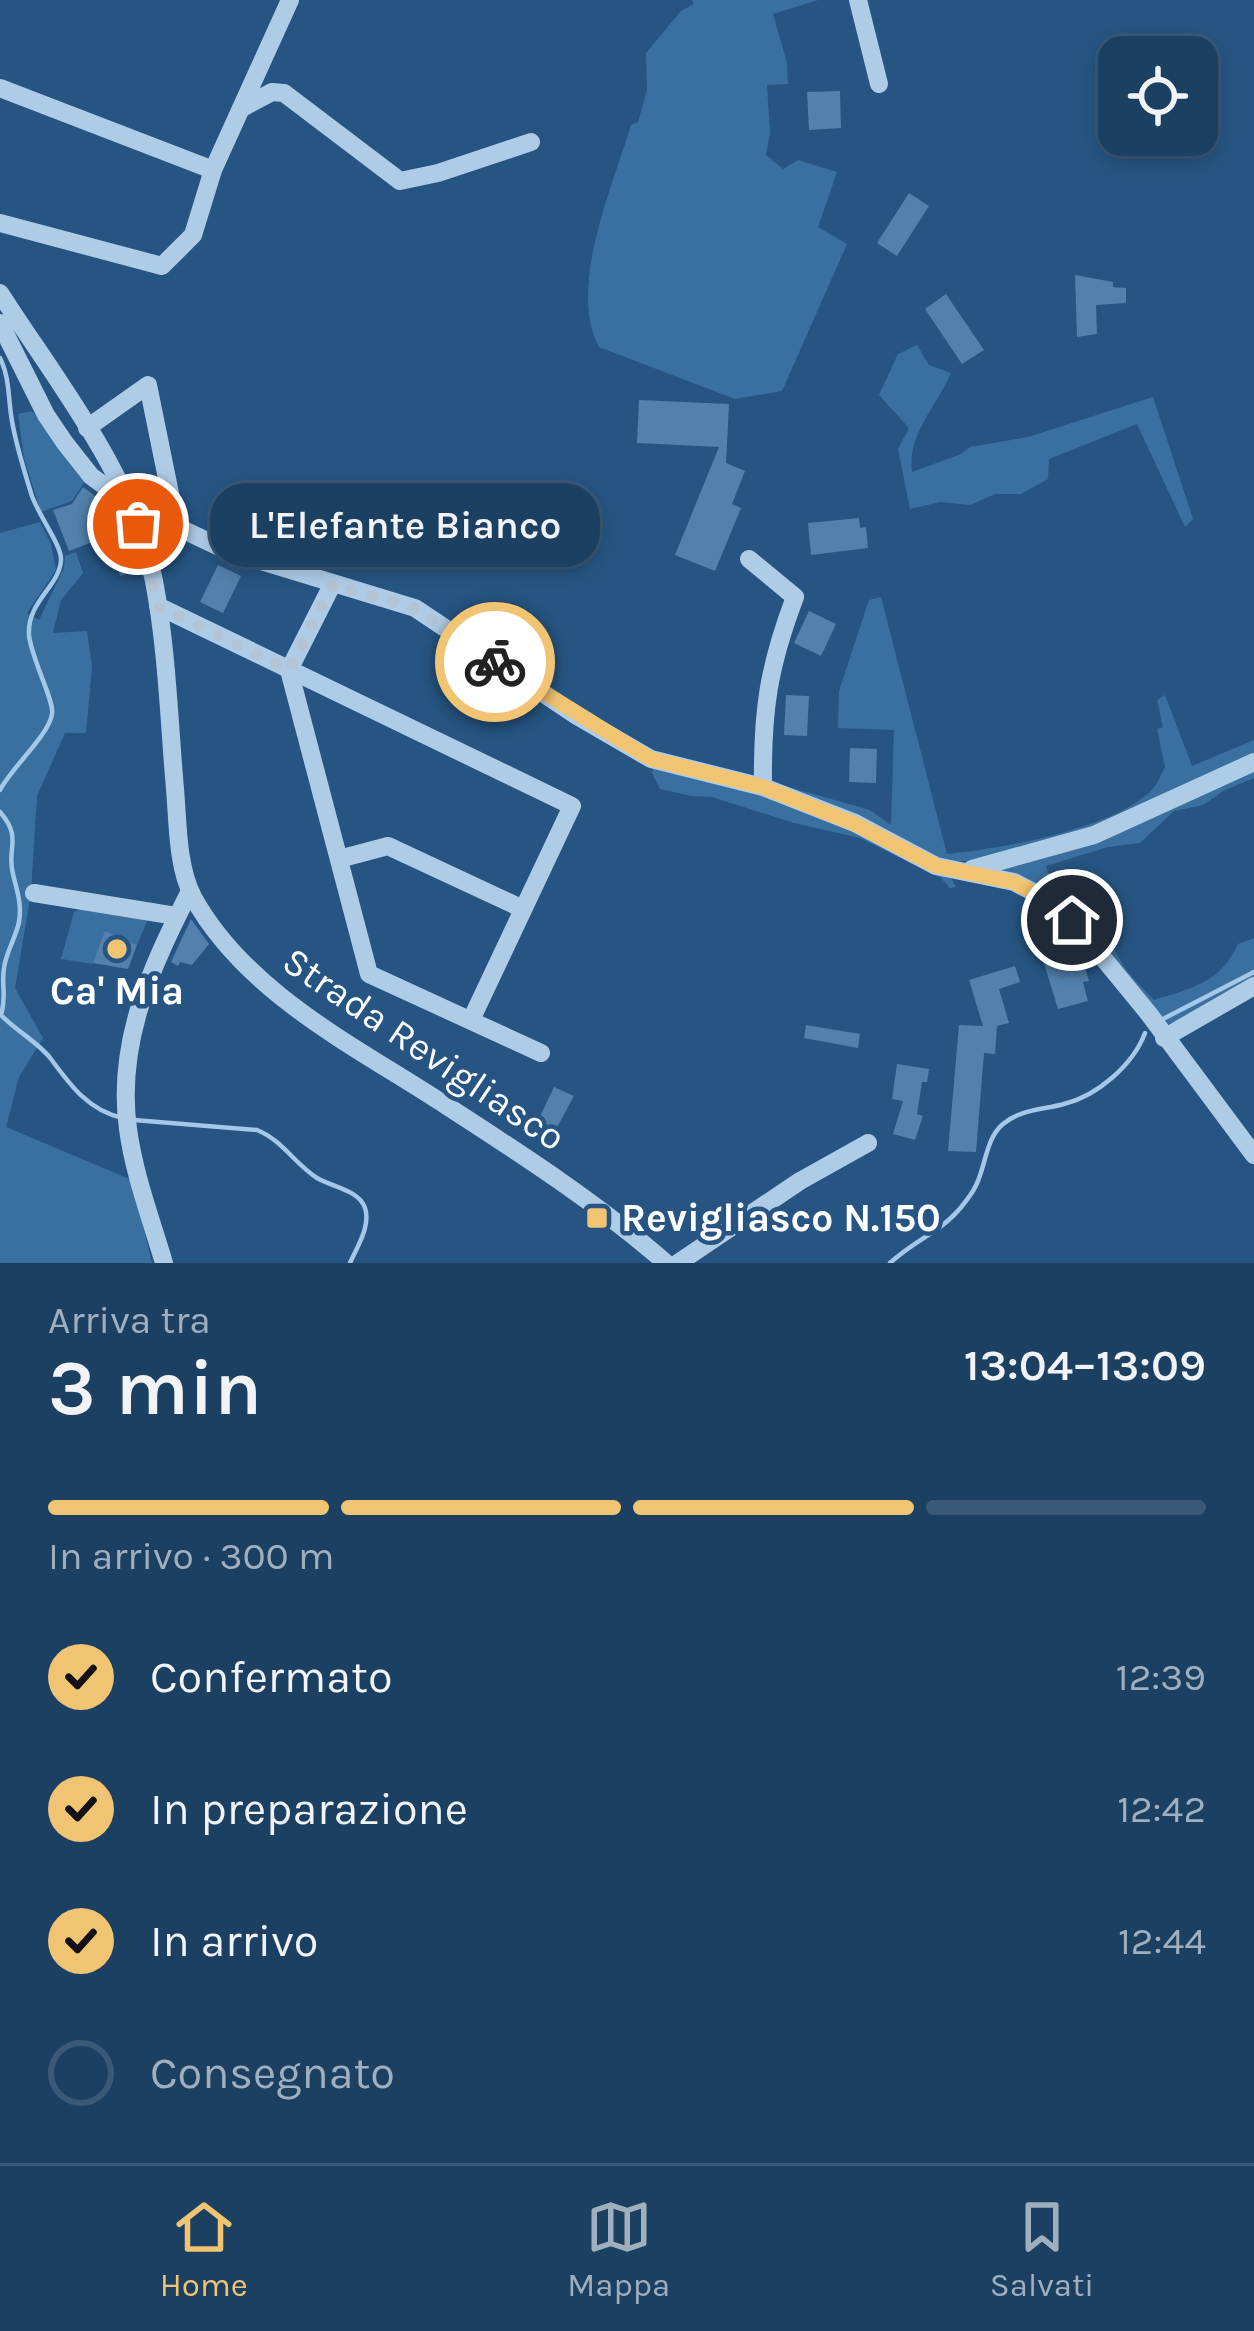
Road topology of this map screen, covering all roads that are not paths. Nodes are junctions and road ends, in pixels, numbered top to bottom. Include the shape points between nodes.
1 (290, 0) edge
2 (858, 0) edge
3 (879, 84) dead end
4 (0, 88) edge
5 (244, 106) junction
6 (532, 142) dead end
7 (213, 170) junction
8 (0, 224) edge
9 (0, 293) edge
10 (0, 323) edge
11 (5, 350) edge
12 (87, 428) junction
13 (129, 504) junction
14 (170, 522) junction
15 (749, 559) dead end
16 (332, 585) junction
17 (158, 606) junction
18 (289, 670) junction
19 (1254, 762) edge
20 (763, 787) junction
21 (339, 859) junction
22 (967, 871) junction
23 (190, 891) junction
24 (34, 893) dead end
25 (523, 909) junction
26 (176, 916) junction
27 (1254, 986) edge
28 (471, 1020) junction
29 (1164, 1038) junction
30 (541, 1053) dead end
31 (868, 1143) dead end
32 (1254, 1155) edge
33 (164, 1263) edge
34 (666, 1263) edge
35 (678, 1263) edge

1 - 5 street
2 - 3 street
4 - 7 street
5 - 6 street via 284,93 400,181
5 - 7 street
7 - 8 street via 193,235 162,266
9 - 12 street, Strada Revigliasco
10 - 11 street
11 - 13 street via 91,476
12 - 13 street, Strada Revigliasco
12 - 14 street via 148,385
13 - 14 street
13 - 17 street, Strada Revigliasco
14 - 16 street via 198,540
15 - 20 street via 795,598 762,717
16 - 18 street
16 - 20 street via 415,608 651,759
17 - 18 street
17 - 23 street, Strada Revigliasco
18 - 21 street
18 - 25 street via 572,806
19 - 22 street via 1094,835
20 - 22 street via 936,866
21 - 25 street via 388,846
21 - 28 street via 369,974
22 - 29 street via 1013,882 1072,920
23 - 26 street
23 - 34 street, Strada Revigliasco via 228,946 285,1000 498,1139
24 - 26 street
25 - 28 street
26 - 33 street via 127,1051 127,1125
27 - 29 street
28 - 30 street
29 - 32 street
31 - 35 street

